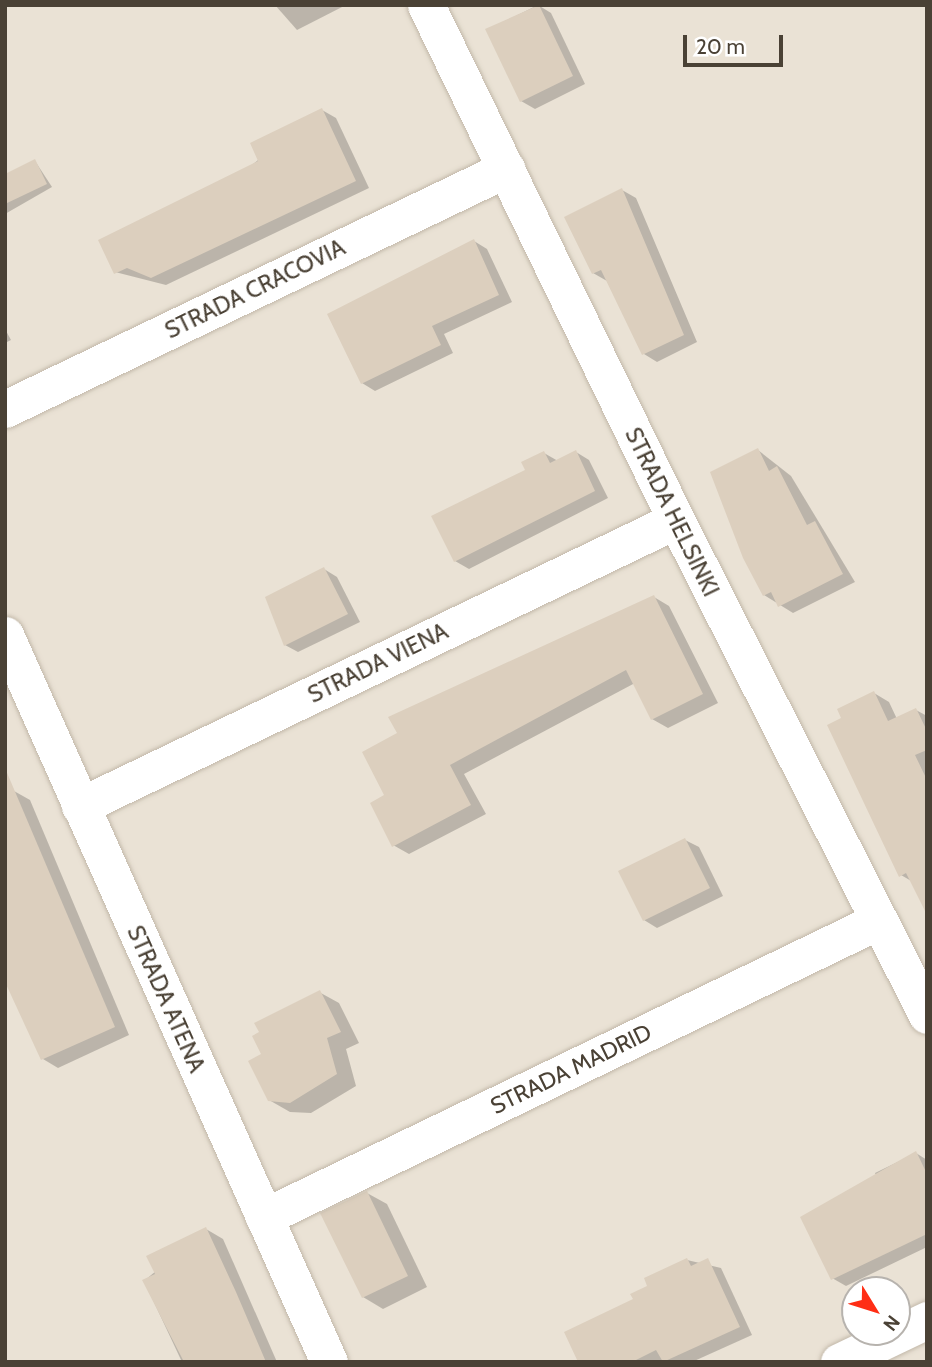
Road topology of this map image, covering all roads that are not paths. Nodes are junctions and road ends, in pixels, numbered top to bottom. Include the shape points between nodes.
1 (426, 5) edge
2 (506, 169) junction
3 (5, 409) edge
4 (676, 520) junction
5 (5, 635) edge
6 (80, 806) junction
7 (878, 921) junction
8 (927, 1015) edge
9 (264, 1217) junction
10 (927, 1320) edge
11 (329, 1362) edge
12 (839, 1362) edge

1 - 2 street, STRADA HELSINKI
2 - 3 street, STRADA CRACOVIA
2 - 4 street, STRADA HELSINKI
4 - 6 street, STRADA VIENA
4 - 7 street, STRADA HELSINKI
5 - 6 street, STRADA ATENA
6 - 9 street, STRADA ATENA
7 - 8 street, STRADA HELSINKI
7 - 9 street, STRADA MADRID
9 - 11 street, STRADA ATENA
10 - 12 street

